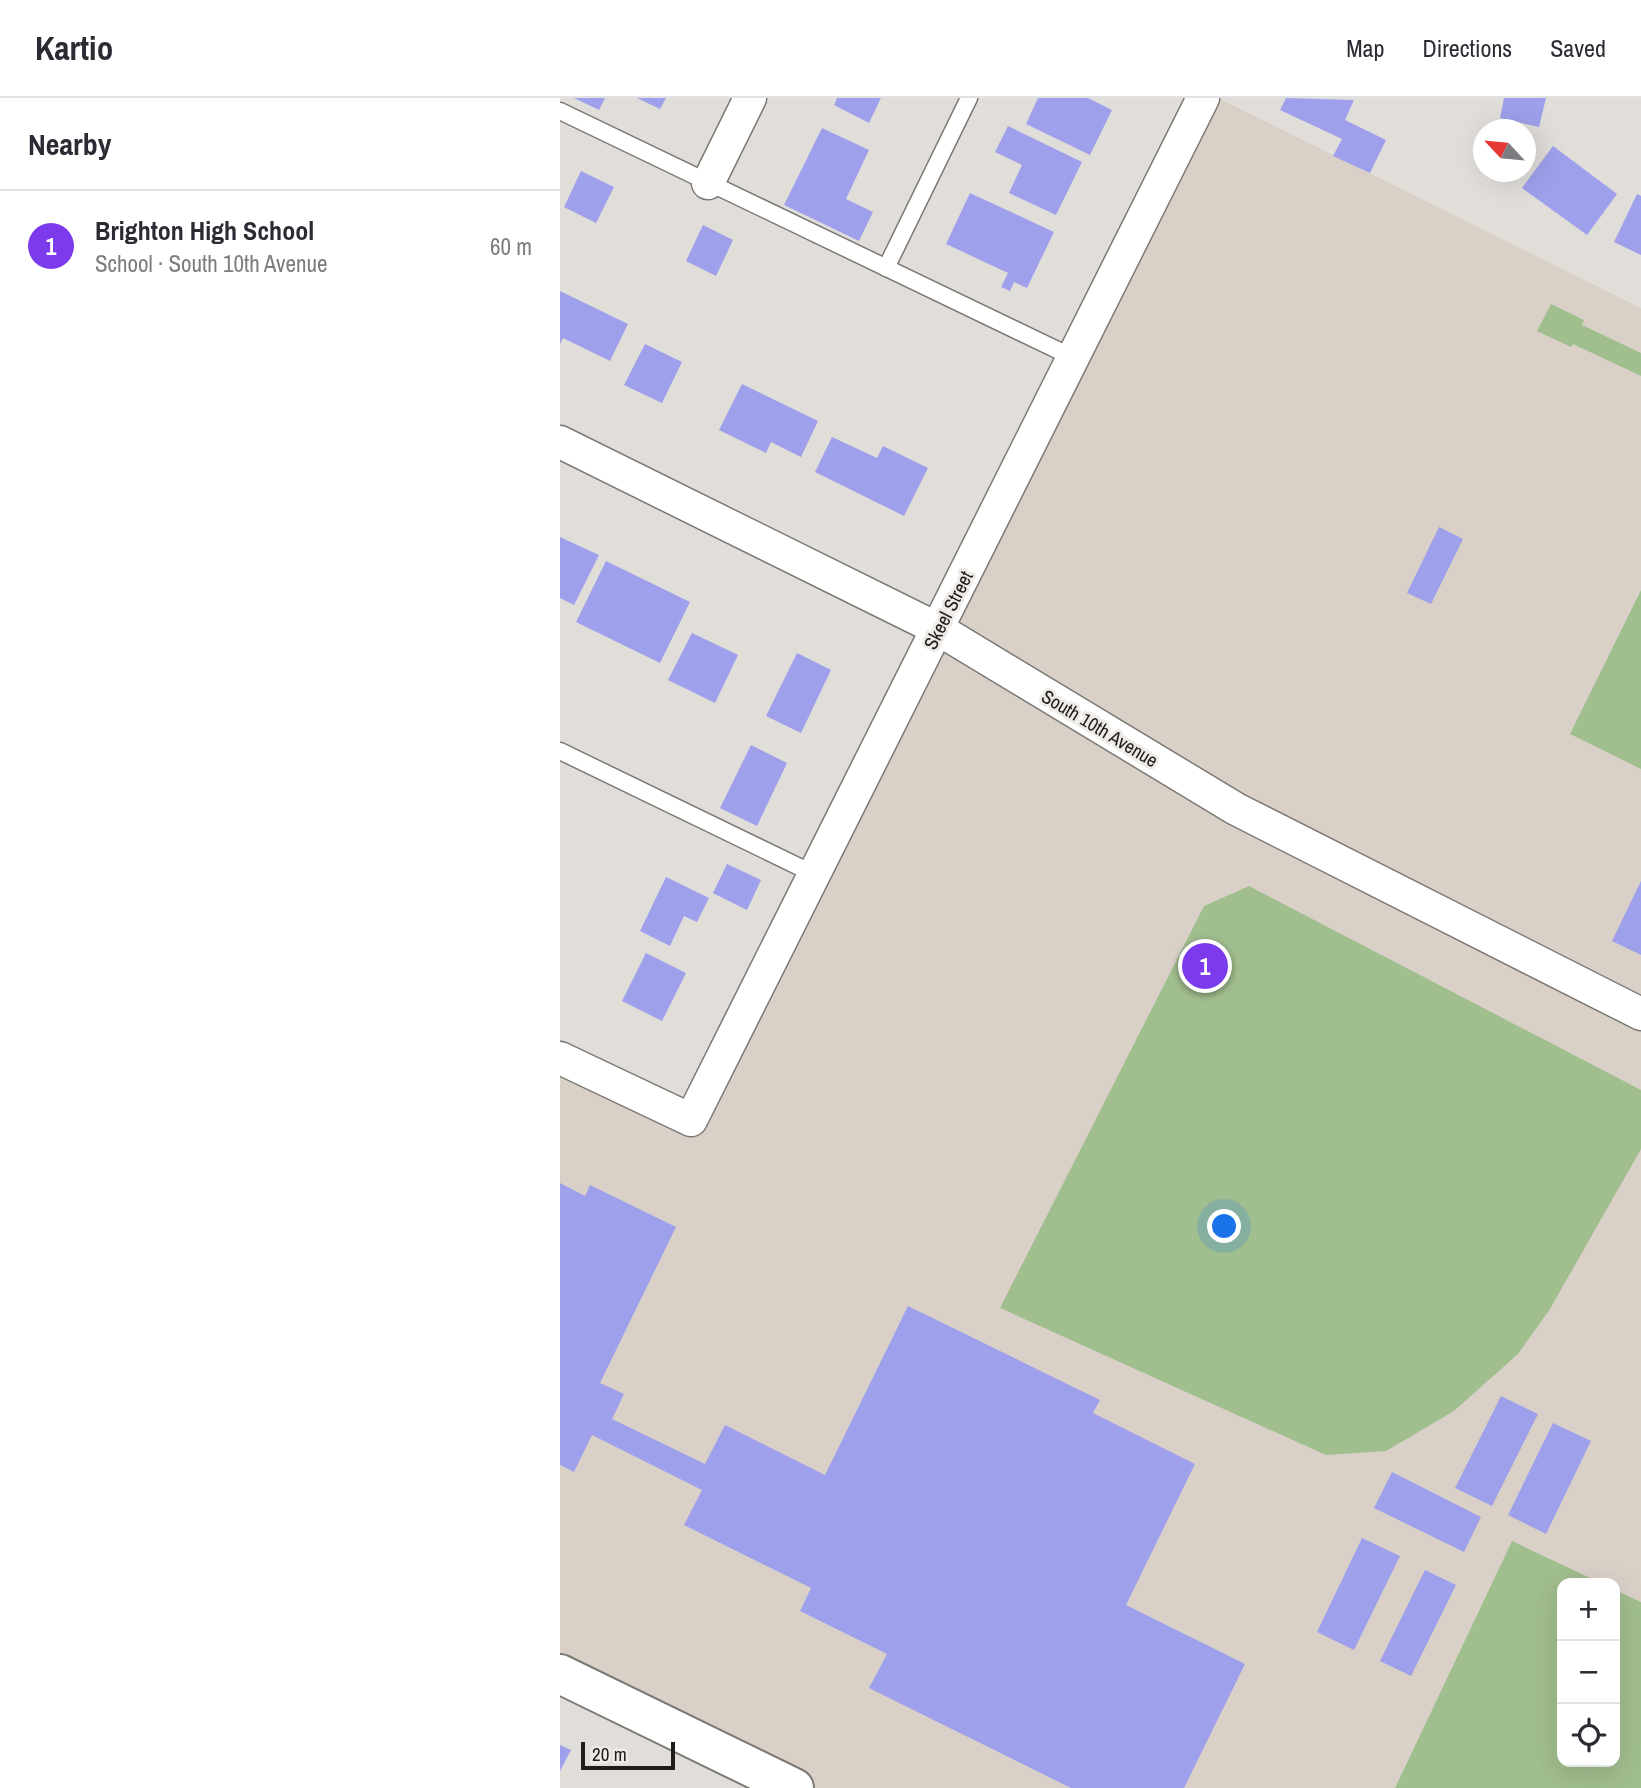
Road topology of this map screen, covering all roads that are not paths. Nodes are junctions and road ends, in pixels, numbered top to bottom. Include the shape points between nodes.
1 (750, 98) edge
2 (969, 98) edge
3 (1203, 98) edge
4 (560, 111) edge
5 (708, 183) junction
6 (886, 268) junction
7 (1074, 358) junction
8 (560, 442) edge
9 (938, 629) junction
10 (560, 751) edge
11 (816, 875) junction
12 (1641, 1014) edge
13 (560, 1058) edge
14 (560, 1674) edge
15 (794, 1788) edge

1 - 5 street
2 - 6 lane
3 - 7 street, Skeel Street
4 - 5 lane
5 - 6 lane
6 - 7 lane
7 - 9 street, Skeel Street
8 - 9 street, South 10th Avenue
9 - 11 street, Skeel Street
9 - 12 street, South 10th Avenue via 1236,809
10 - 11 lane
11 - 13 street, Skeel Street via 691,1121
14 - 15 street

